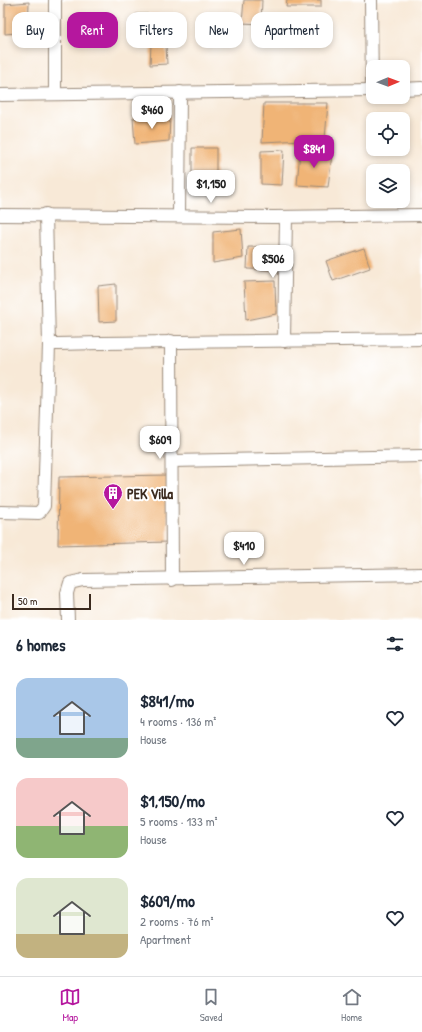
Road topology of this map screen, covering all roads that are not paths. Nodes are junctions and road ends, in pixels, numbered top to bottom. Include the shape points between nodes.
1 (55, 0) edge
2 (371, 0) edge
3 (372, 60) edge
4 (422, 88) edge
5 (410, 89) edge
6 (366, 90) edge
7 (180, 92) junction
8 (0, 94) edge
9 (55, 94) junction
10 (46, 214) junction
11 (0, 215) edge
12 (422, 215) edge
13 (179, 216) junction
14 (286, 217) junction
15 (422, 339) edge
16 (171, 341) junction
17 (284, 341) junction
18 (49, 344) junction
19 (422, 456) edge
20 (172, 461) junction
21 (0, 512) edge
22 (422, 574) edge
23 (172, 580) junction
24 (68, 620) edge

1 - 9 street
2 - 3 street
4 - 5 street
6 - 7 street
7 - 9 street
7 - 13 street
8 - 9 street
10 - 11 street
10 - 13 street
10 - 18 street
12 - 14 street
13 - 14 street
14 - 17 street
15 - 17 street
16 - 17 street
16 - 18 street
16 - 20 street
18 - 21 street via 44,506 39,513
19 - 20 street
20 - 23 street
22 - 23 street
23 - 24 street via 83,580 70,583 66,593

